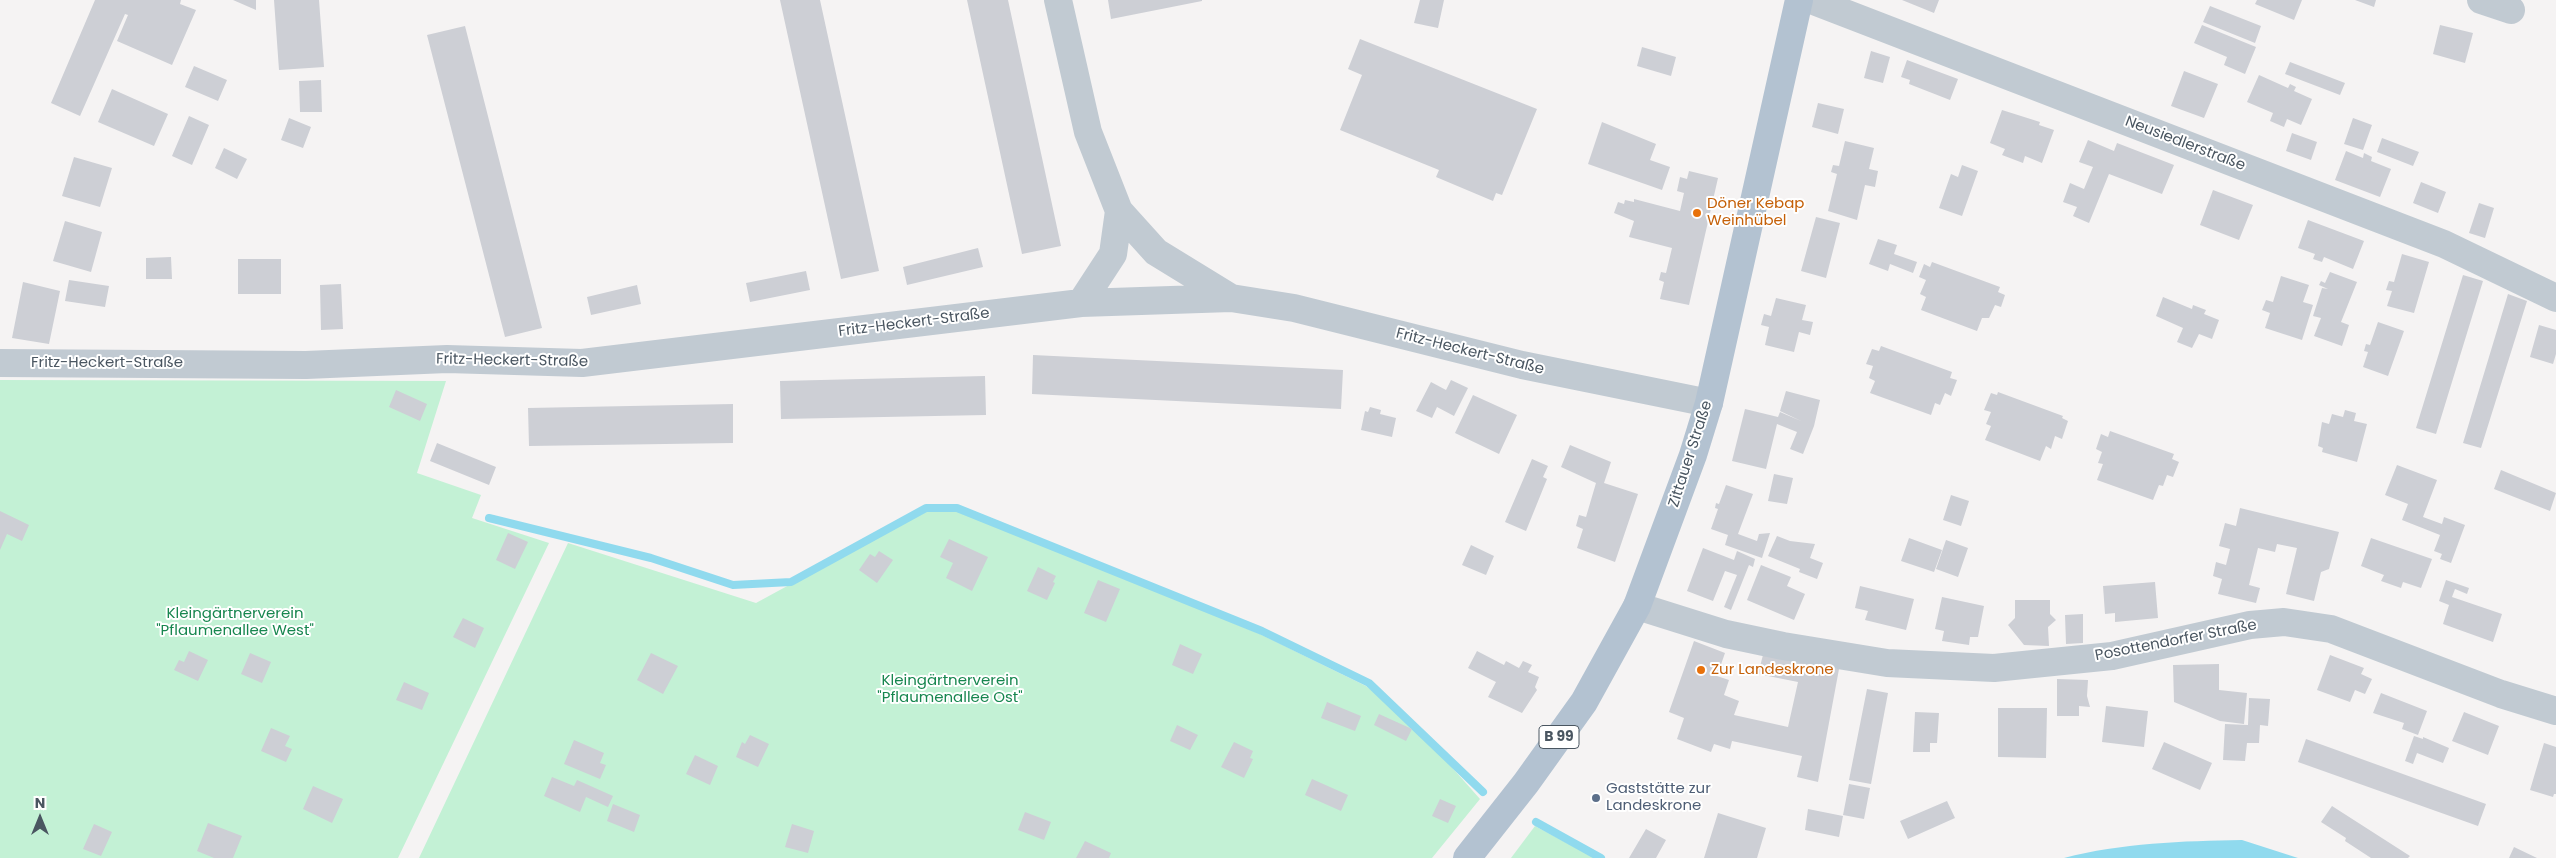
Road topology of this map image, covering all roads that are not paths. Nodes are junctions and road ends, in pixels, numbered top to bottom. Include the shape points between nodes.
1 (1058, 0) edge
2 (1799, 0) edge
3 (1811, 0) edge
4 (2481, 0) edge
5 (2511, 10) dead end
6 (1119, 211) junction
7 (1231, 298) junction
8 (2556, 298) edge
9 (1080, 303) junction
10 (0, 363) edge
11 (1709, 402) junction
12 (1637, 606) junction
13 (2556, 711) edge
14 (1466, 858) edge

1 - 6 street via 1088,132
2 - 11 main road, Zittauer Straße / B 99
3 - 8 street, Neusiedlerstraße via 2444,244
4 - 5 street
6 - 7 street, Fritz-Heckert-Straße via 1156,252
6 - 9 street via 1113,254
7 - 9 street, Fritz-Heckert-Straße
7 - 11 street, Fritz-Heckert-Straße via 1294,308 1522,366
9 - 10 street, Fritz-Heckert-Straße via 582,363 447,359 306,365
11 - 12 main road, Zittauer Straße / B 99 via 1693,455
12 - 13 street, Posottendorfer Straße via 1726,634 1783,646 1887,663 1994,668 2112,656 2250,625 2284,622 2331,629 2501,694
12 - 14 main road, Zittauer Straße / B 99 via 1584,702 1526,783

